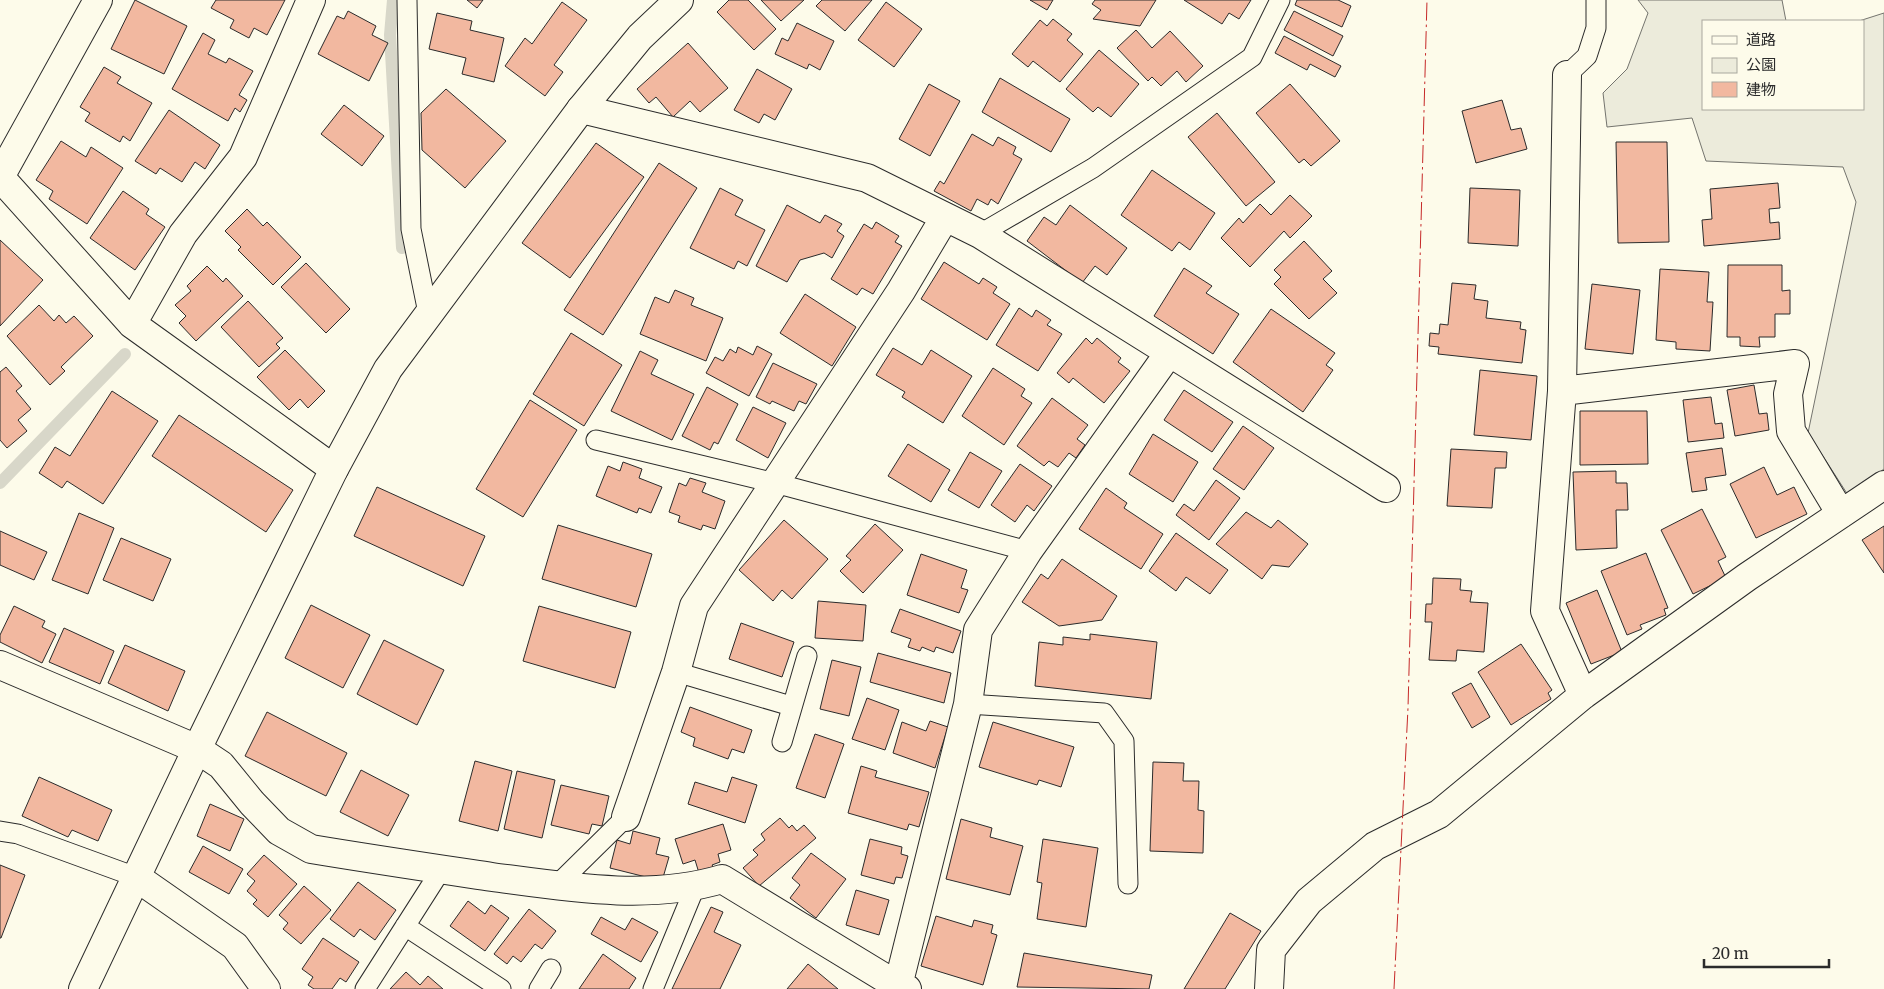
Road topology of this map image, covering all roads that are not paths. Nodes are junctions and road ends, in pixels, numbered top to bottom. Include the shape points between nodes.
1 (98, 0) edge
2 (311, 0) edge
3 (407, 0) edge
4 (679, 0) edge
5 (1280, 0) edge
6 (1596, 0) edge
7 (1567, 75) joint
8 (580, 109) junction
9 (0, 177) edge
10 (945, 218) junction
11 (980, 234) junction
12 (428, 313) junction
13 (132, 324) junction
14 (1169, 353) junction
15 (1562, 391) junction
16 (596, 440) dead end
17 (334, 468) junction
18 (775, 483) junction
19 (1884, 484) edge
20 (1386, 488) dead end
21 (1841, 514) junction
22 (1028, 551) junction
23 (807, 656) dead end
24 (0, 665) edge
25 (676, 672) junction
26 (1583, 695) junction
27 (968, 704) junction
28 (791, 706) junction
29 (782, 742) dead end
30 (197, 749) junction
31 (626, 817) joint
32 (0, 831) edge
33 (441, 870) junction
34 (136, 877) junction
35 (1128, 884) dead end
36 (556, 886) junction
37 (695, 887) junction
38 (405, 926) junction
39 (551, 970) dead end
40 (901, 988) edge
41 (83, 989) edge
42 (266, 989) edge
43 (365, 989) edge
44 (501, 989) edge
45 (539, 989) edge
46 (653, 989) edge
47 (1269, 989) edge

1 - 9 street
2 - 13 street via 242,156 183,234
3 - 12 lane via 411,229
4 - 8 street via 640,38
5 - 11 lane via 1252,57 1093,168
6 - 7 lane via 1596,28 1587,56
7 - 15 street
8 - 10 street via 866,178
8 - 12 street
9 - 13 street
10 - 11 street
10 - 18 street
11 - 14 street
12 - 17 street via 388,368
13 - 17 street
14 - 20 street
14 - 22 street
15 - 21 street via 1794,364 1788,394 1792,431
15 - 26 street via 1545,611
16 - 18 lane
17 - 30 street
18 - 22 lane
18 - 25 street via 694,606
19 - 21 street
21 - 26 street
22 - 27 street via 978,630
23 - 28 lane
24 - 30 street
25 - 28 lane
25 - 31 street
26 - 47 street via 1439,814 1375,846 1309,900 1271,950
27 - 35 lane via 1104,713 1124,741
27 - 40 street
28 - 29 lane
30 - 33 street via 221,765 279,831 311,849
30 - 34 street
31 - 36 lane
32 - 34 lane via 18,834
33 - 36 street
33 - 38 lane
34 - 41 street
34 - 42 street via 235,946
36 - 37 street via 654,890
37 - 40 street via 722,879
37 - 46 lane
38 - 43 lane
38 - 44 lane
39 - 45 lane

